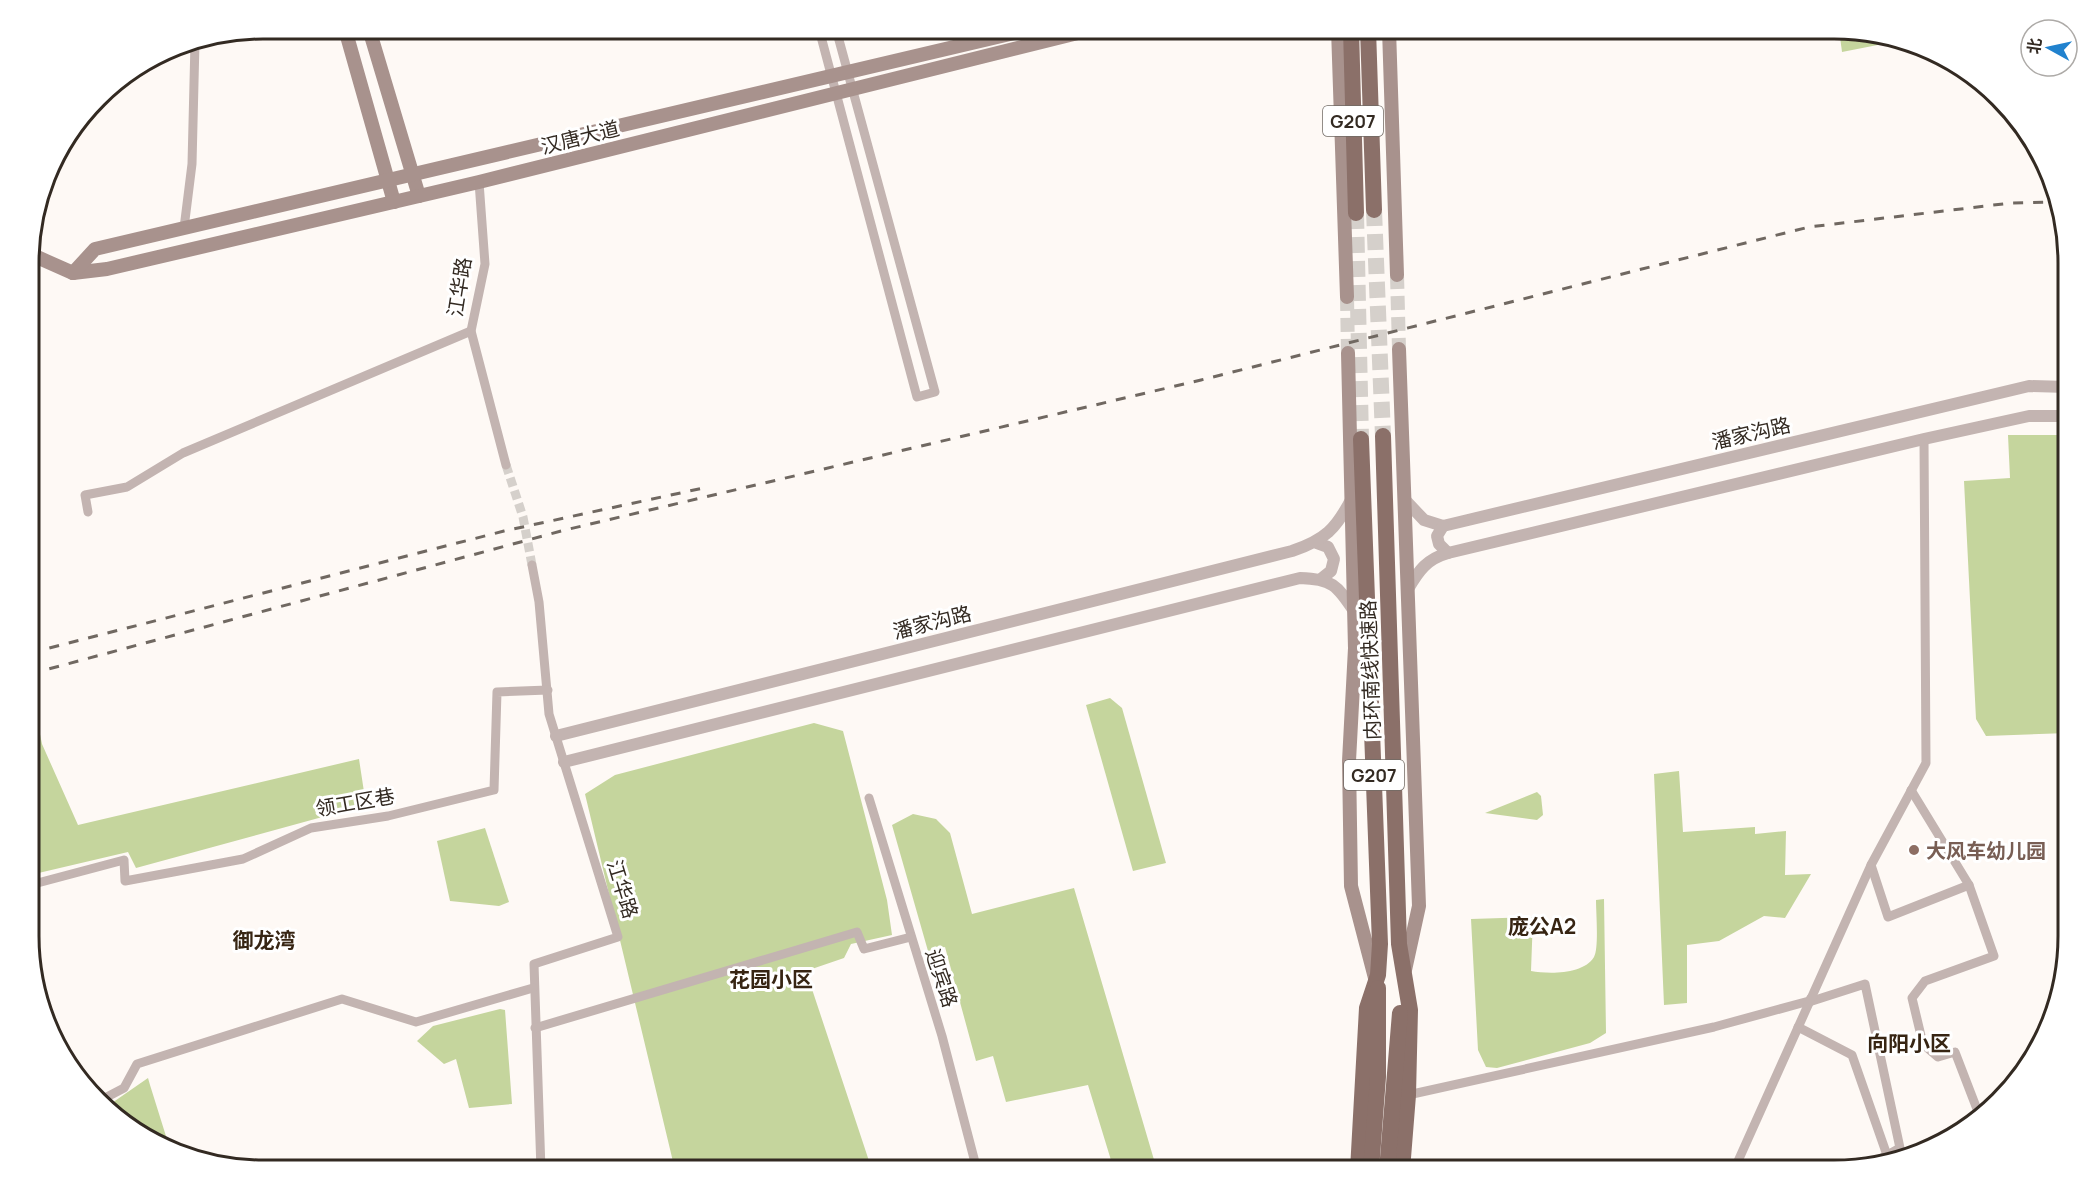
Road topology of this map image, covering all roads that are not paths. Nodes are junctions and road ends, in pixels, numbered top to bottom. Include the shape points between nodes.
1 (348, 39) edge
2 (372, 39) edge
3 (822, 39) edge
4 (838, 39) edge
5 (985, 39) edge
6 (1050, 39) edge
7 (1338, 39) edge
8 (1351, 39) edge
9 (1368, 39) edge
10 (1389, 39) edge
11 (195, 50) edge
12 (846, 72) junction
13 (830, 76) junction
14 (854, 88) junction
15 (836, 93) junction
16 (413, 175) junction
17 (388, 181) junction
18 (479, 182) junction
19 (419, 196) junction
20 (394, 202) junction
21 (1374, 210) tunnel mouth
22 (1356, 213) tunnel mouth
23 (184, 228) junction
24 (39, 258) edge
25 (73, 273) junction
26 (1396, 275) tunnel mouth
27 (1347, 297) tunnel mouth
28 (471, 331) junction
29 (1399, 349) tunnel mouth
30 (1348, 353) tunnel mouth
31 (2058, 387) edge
32 (2058, 416) edge
33 (1383, 436) tunnel mouth
34 (1361, 439) tunnel mouth
35 (1924, 439) junction
36 (506, 465) tunnel mouth
37 (1352, 498) junction
38 (1405, 500) junction
39 (88, 512) dead end
40 (1443, 526) junction
41 (1317, 543) junction
42 (1448, 553) junction
43 (532, 565) tunnel mouth
44 (1321, 579) junction
45 (1408, 589) junction
46 (1354, 611) junction
47 (1411, 652) junction
48 (1390, 654) junction
49 (549, 690) junction
50 (556, 736) junction
51 (564, 762) junction
52 (1911, 790) junction
53 (869, 798) dead end
54 (1871, 865) junction
55 (39, 883) edge
56 (1969, 885) junction
57 (911, 937) junction
58 (1404, 975) junction
59 (1377, 978) junction
60 (533, 988) junction
61 (1815, 990) junction
62 (1809, 1002) junction
63 (1798, 1027) junction
64 (535, 1028) junction
65 (1386, 1077) junction
66 (1408, 1095) junction
67 (108, 1097) edge
68 (1977, 1108) edge
69 (1896, 1151) edge
70 (1887, 1153) edge
71 (541, 1160) edge
72 (974, 1160) edge
73 (1358, 1160) edge
74 (1373, 1160) edge
75 (1387, 1160) edge
76 (1403, 1160) edge
77 (1738, 1160) edge

1 - 17 main road
2 - 16 main road
3 - 13 street
4 - 12 street
5 - 12 main road, 汉唐大道
6 - 14 main road, 汉唐大道
7 - 27 main road
8 - 22 highway, G207
9 - 21 highway, G207
10 - 26 main road
11 - 23 street via 192,164
12 - 13 main road, 汉唐大道
12 - 14 street
13 - 15 street
13 - 16 main road, 汉唐大道
14 - 15 main road, 汉唐大道
14 - 15 street via 935,392 917,397
15 - 18 main road, 汉唐大道
16 - 17 main road, 汉唐大道
16 - 19 main road
17 - 20 main road
17 - 23 main road, 汉唐大道
18 - 19 main road, 汉唐大道
18 - 28 street, 江华路 via 485,264
19 - 20 main road, 汉唐大道
20 - 25 main road, 汉唐大道 via 107,269
23 - 25 main road, 汉唐大道 via 95,249
24 - 25 main road
28 - 36 street, 江华路
28 - 39 street via 183,453 127,487 85,495
29 - 38 main road
30 - 37 main road
31 - 40 street, 潘家沟路 via 2029,386
32 - 35 street via 2029,416
33 - 48 highway, 内环南线快速路 / G207
34 - 59 highway, 内环南线快速路 / G207 via 1380,944
35 - 42 street
35 - 52 street via 1926,762
37 - 41 street, 潘家沟路 via 1339,522
37 - 46 main road
38 - 40 street via 1424,520
38 - 45 main road
40 - 42 street via 1437,536
41 - 44 street via 1328,547 1334,560 1331,571
41 - 50 street, 潘家沟路
42 - 45 street via 1432,558 1420,568
43 - 49 street, 江华路
44 - 46 street via 1338,587
44 - 51 street via 1300,578
45 - 47 main road
46 - 59 main road via 1350,886
47 - 48 main road
47 - 58 main road via 1419,906
48 - 58 highway, 内环南线快速路 / G207 via 1399,944
49 - 50 street, 江华路 via 549,714
49 - 55 street, 领工区巷 via 497,692 494,790 388,816 311,828 243,859 125,881 124,860
50 - 51 street, 江华路
51 - 60 street, 江华路 via 618,938 534,964
52 - 54 street
52 - 56 street
53 - 57 street, 迎宾路
54 - 56 street via 1888,917
54 - 61 street
56 - 68 street via 1994,956 1925,981 1912,998 1923,1044 1938,1058 1955,1052
57 - 64 street via 864,949 857,932
57 - 72 street, 迎宾路
58 - 65 highway, 内环南线快速路 / G207
58 - 66 highway, 内环南线快速路 / G207 via 1410,1010
59 - 65 highway, 内环南线快速路 / G207
59 - 73 highway, 内环南线快速路 / G207 via 1367,1008
60 - 64 street, 江华路
60 - 67 street via 416,1022 342,999 137,1064 124,1088
61 - 62 street
61 - 66 street via 1809,1001 1724,1024
62 - 63 street
62 - 69 street via 1865,984 1900,1148
63 - 70 street via 1852,1054
63 - 77 street
64 - 71 street, 江华路
65 - 74 highway, 内环南线快速路 / G207
65 - 75 highway, 内环南线快速路 / G207
66 - 76 highway, G207

